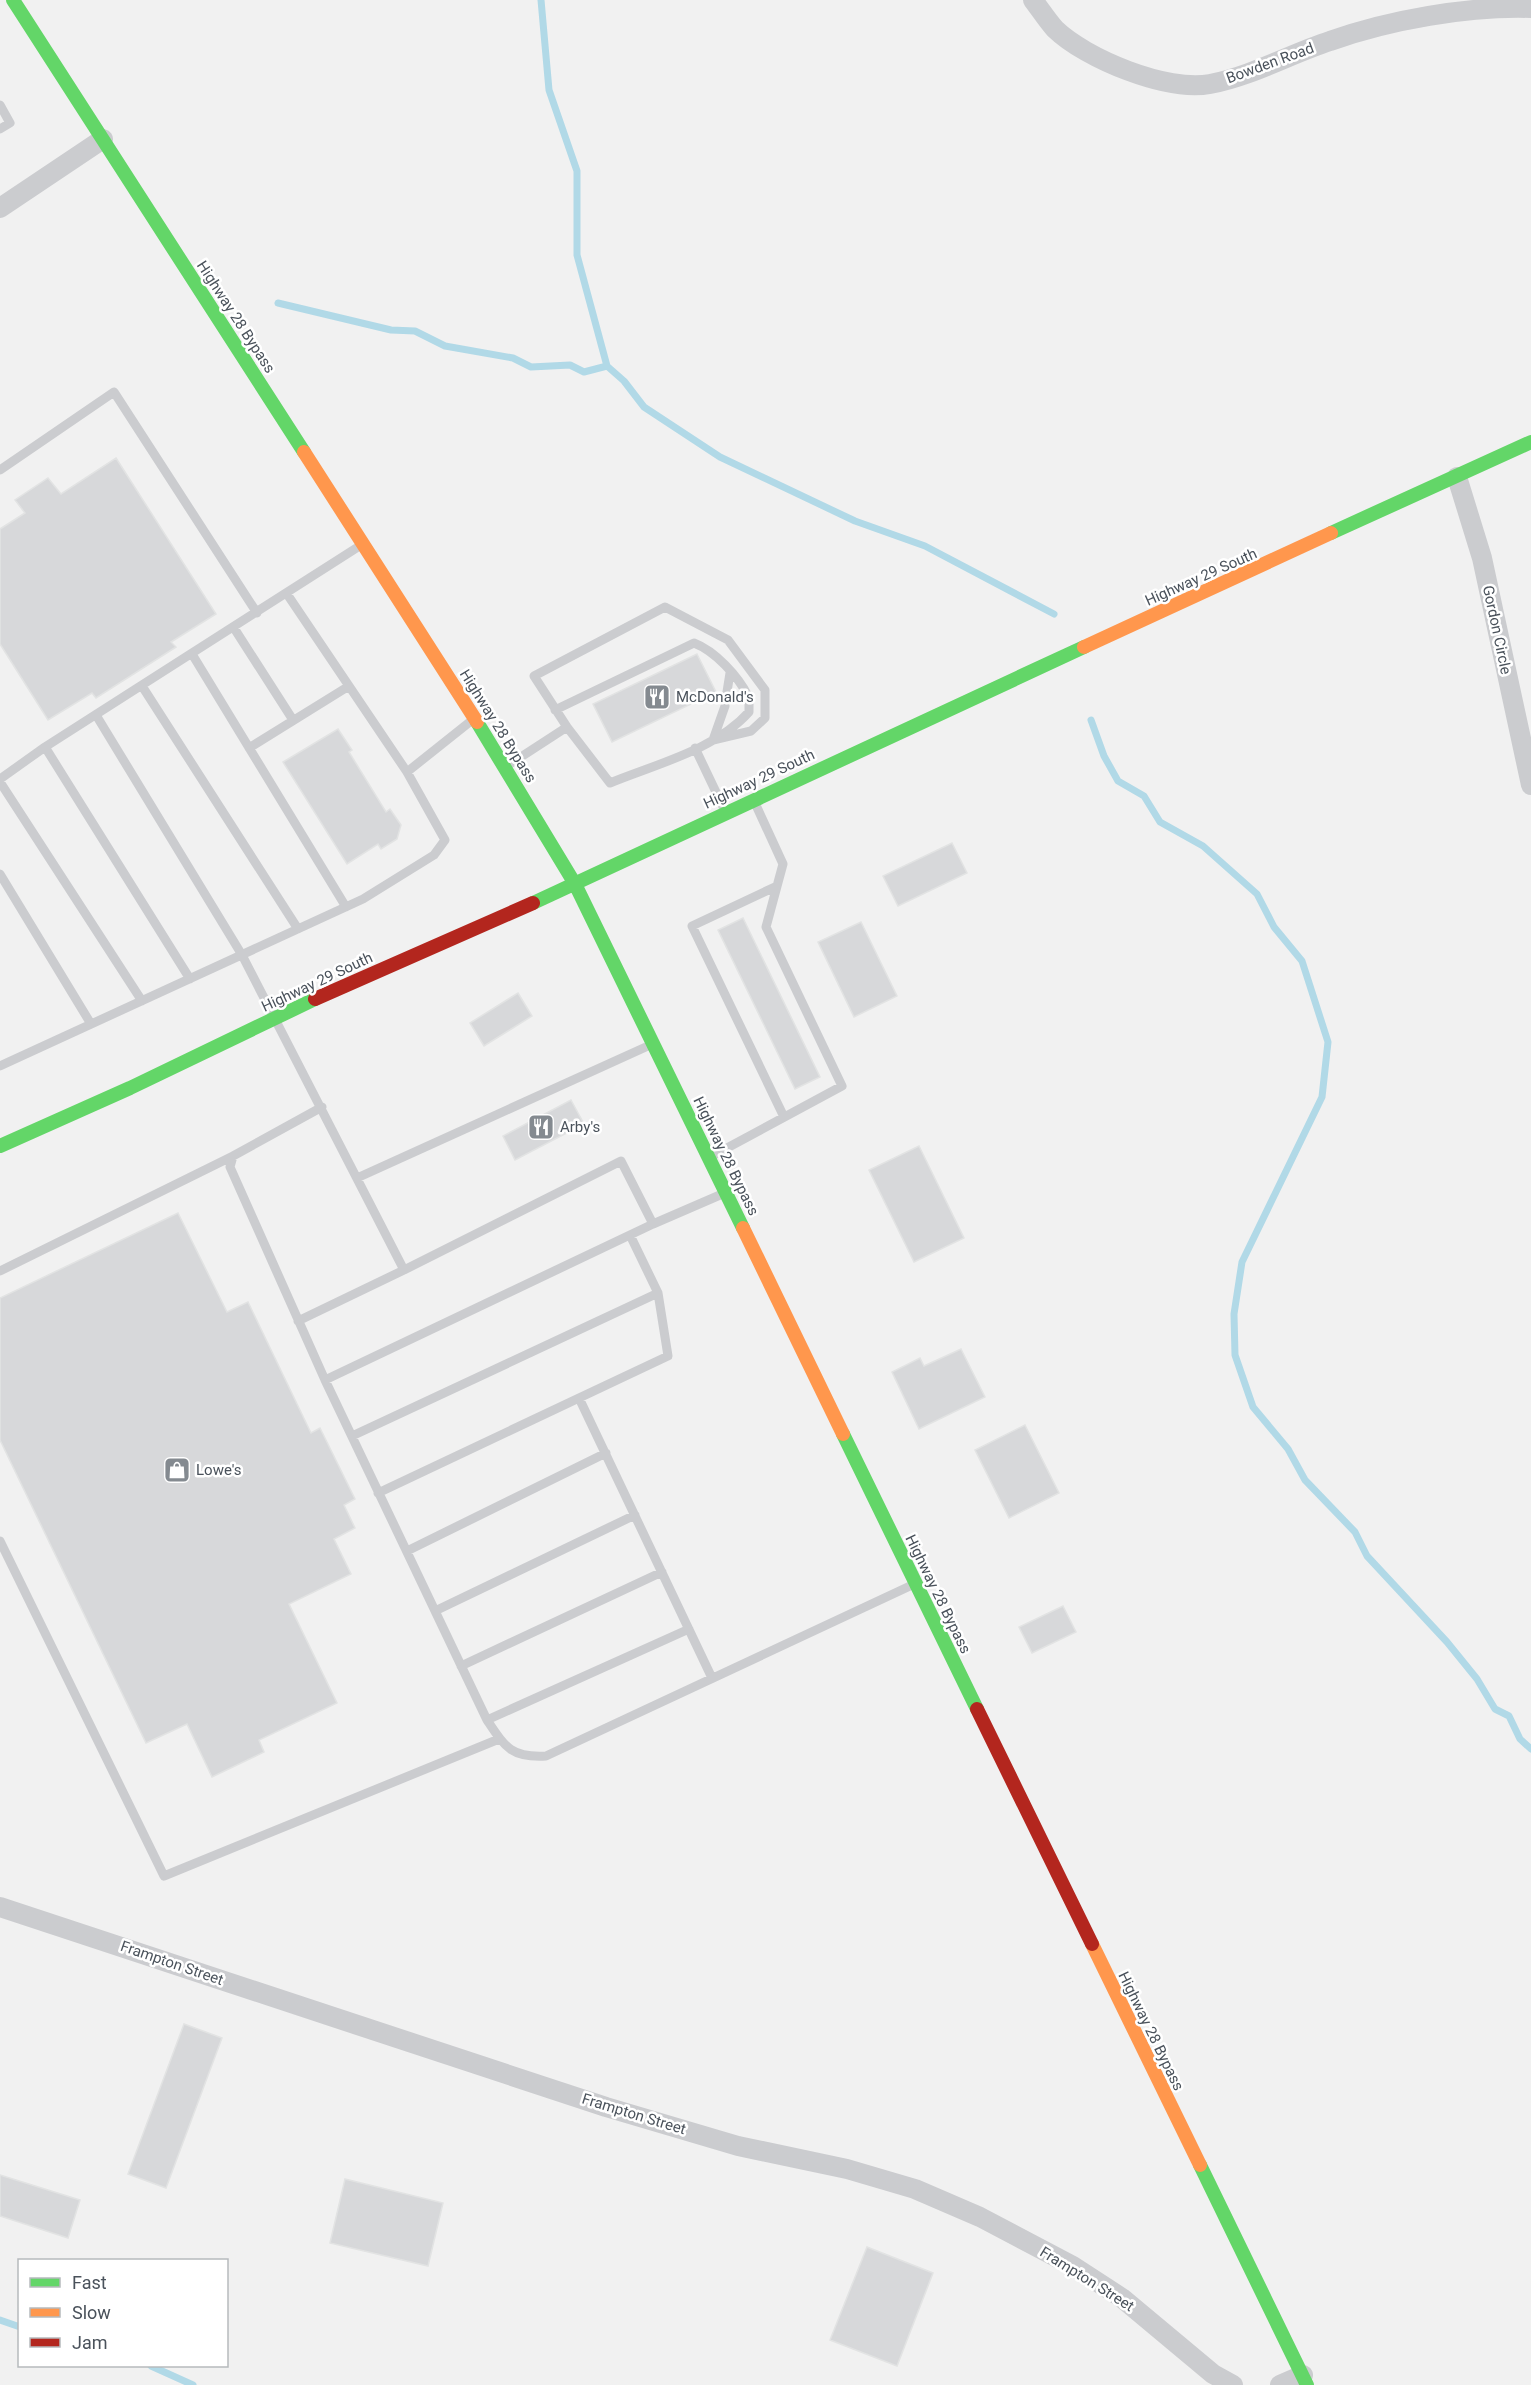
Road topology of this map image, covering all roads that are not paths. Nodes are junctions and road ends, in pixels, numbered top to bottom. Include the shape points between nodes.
1 (13, 0) edge
2 (1033, 0) edge
3 (1531, 8) edge
4 (0, 105) edge
5 (0, 129) edge
6 (102, 139) junction
7 (0, 208) edge
8 (1531, 442) edge
9 (0, 470) edge
10 (1458, 477) junction
11 (362, 544) junction
12 (287, 594) junction
13 (257, 613) junction
14 (234, 628) junction
15 (192, 654) junction
16 (730, 673) junction
17 (142, 686) junction
18 (349, 686) junction
19 (555, 710) junction
20 (96, 715) junction
21 (475, 718) junction
22 (293, 720) junction
23 (567, 727) junction
24 (713, 740) junction
25 (45, 747) junction
26 (249, 748) junction
27 (695, 748) junction
28 (505, 767) junction
29 (407, 772) junction
30 (0, 781) edge
31 (1531, 784) edge
32 (754, 800) junction
33 (726, 813) junction
34 (0, 874) edge
35 (575, 884) junction
36 (777, 886) junction
37 (346, 907) junction
38 (298, 929) junction
39 (243, 955) junction
40 (190, 979) junction
41 (142, 1001) junction
42 (276, 1018) junction
43 (91, 1024) junction
44 (653, 1044) junction
45 (0, 1066) edge
46 (322, 1107) junction
47 (784, 1117) junction
48 (0, 1146) edge
49 (233, 1156) junction
50 (709, 1158) junction
51 (357, 1178) junction
52 (725, 1192) junction
53 (653, 1224) junction
54 (630, 1235) junction
55 (404, 1270) junction
56 (0, 1271) edge
57 (658, 1293) junction
58 (298, 1321) junction
59 (325, 1380) junction
60 (579, 1398) junction
61 (352, 1436) junction
62 (606, 1454) junction
63 (378, 1493) junction
64 (635, 1515) junction
65 (0, 1541) edge
66 (406, 1551) junction
67 (662, 1572) junction
68 (915, 1584) junction
69 (435, 1611) junction
70 (689, 1629) junction
71 (461, 1666) junction
72 (712, 1678) junction
73 (487, 1720) junction
74 (500, 1739) junction
75 (0, 1907) edge
76 (1305, 2380) edge
77 (1233, 2385) edge
78 (1280, 2385) edge

1 - 6 main road, Highway 28 Bypass
2 - 3 street, Bowden Road via 1056,29 1115,66 1154,81 1207,85 1271,65 1330,40 1387,26 1451,14
4 - 5 lane via 10,123
6 - 7 street
6 - 11 main road, Highway 28 Bypass
8 - 10 main road, Highway 29 South
9 - 13 lane via 114,392
10 - 31 street, Gordon Circle via 1482,558
10 - 32 main road, Highway 29 South
11 - 12 lane
11 - 21 main road, Highway 28 Bypass
12 - 13 lane
12 - 18 lane
13 - 14 lane
14 - 15 lane
14 - 22 lane
15 - 17 lane
15 - 26 lane
16 - 19 lane via 710,649 694,643
16 - 24 lane
16 - 24 lane via 740,681 749,712 737,726
17 - 20 lane
17 - 38 lane
18 - 22 lane
18 - 29 lane
19 - 23 lane
19 - 24 lane via 534,676 665,607 728,640 765,690 765,718 751,731
20 - 25 lane
20 - 39 lane
21 - 28 main road, Highway 28 Bypass
21 - 29 lane
22 - 26 lane
23 - 27 lane via 610,783
23 - 28 lane
24 - 27 lane
25 - 30 lane
25 - 40 lane
26 - 37 lane
27 - 33 lane
28 - 35 main road, Highway 28 Bypass
29 - 37 lane via 445,840 434,855
30 - 41 lane
32 - 33 main road, Highway 29 South
32 - 36 lane via 783,864
33 - 35 main road, Highway 29 South
34 - 43 lane
35 - 42 main road, Highway 29 South
35 - 44 main road, Highway 28 Bypass
36 - 47 lane via 766,927 842,1086
36 - 47 lane via 692,926
37 - 38 lane
38 - 39 lane
39 - 40 lane
39 - 42 lane
40 - 41 lane
41 - 43 lane
42 - 46 lane
42 - 48 main road, Highway 29 South
43 - 45 lane
44 - 50 main road, Highway 28 Bypass
44 - 51 lane
46 - 49 lane
46 - 51 lane
47 - 50 lane
49 - 56 lane
49 - 58 lane via 230,1167
50 - 52 main road, Highway 28 Bypass
51 - 55 lane
52 - 53 lane
52 - 68 main road, Highway 28 Bypass
53 - 54 lane
53 - 55 lane via 621,1161
54 - 57 lane
54 - 59 lane
55 - 58 lane
57 - 60 lane via 668,1356
57 - 61 lane
58 - 59 lane
59 - 61 lane
60 - 62 lane
60 - 63 lane
61 - 63 lane
62 - 64 lane
62 - 66 lane
63 - 66 lane
64 - 67 lane
64 - 69 lane
65 - 74 lane via 164,1876
66 - 69 lane
67 - 70 lane
67 - 71 lane
68 - 72 lane
68 - 76 main road, Highway 28 Bypass
69 - 71 lane
70 - 72 lane
70 - 73 lane
71 - 73 lane
72 - 74 lane via 546,1756 525,1757 505,1747
73 - 74 lane
75 - 77 street, Frampton Street via 606,2107 738,2146 847,2169 915,2189 981,2217 1073,2266 1122,2298 1213,2374
76 - 78 street

